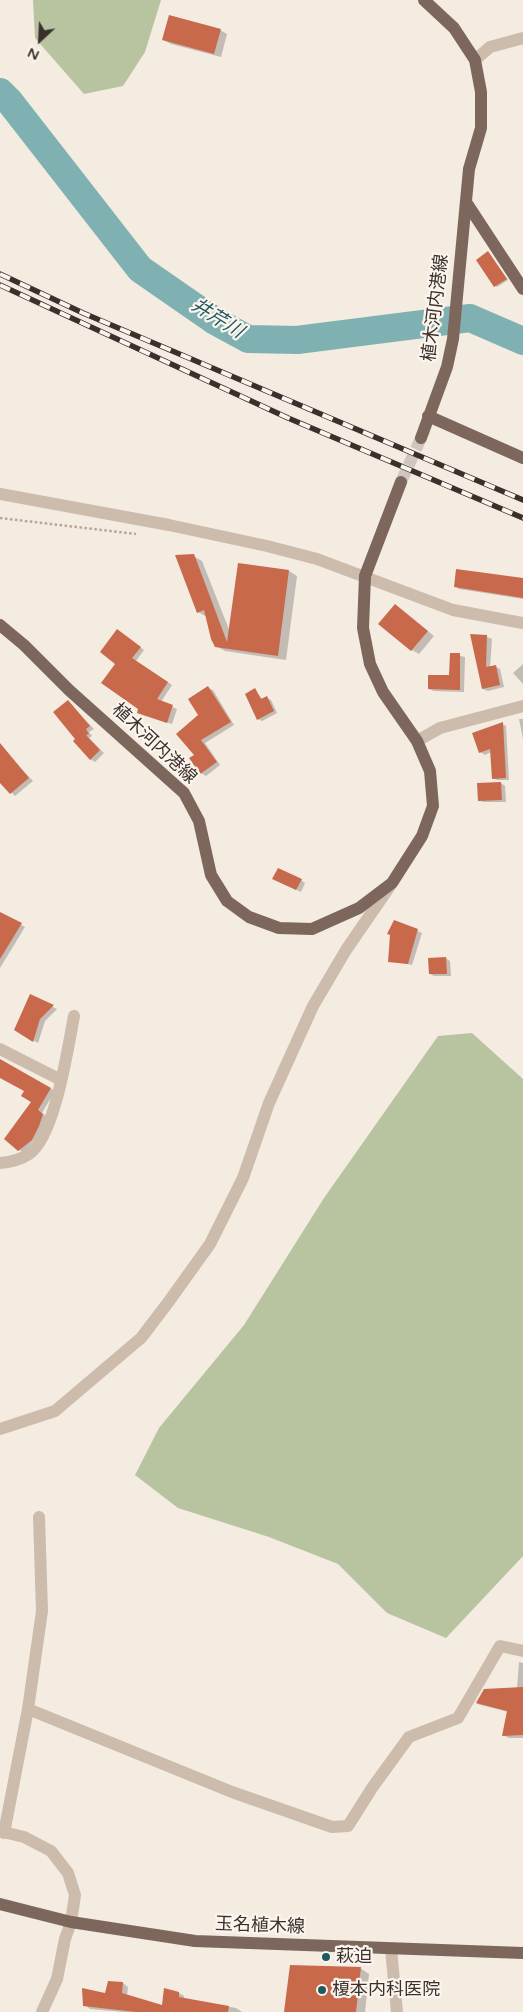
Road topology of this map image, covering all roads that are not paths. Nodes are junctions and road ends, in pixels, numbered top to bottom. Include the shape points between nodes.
1 (424, 0) edge
2 (523, 38) edge
3 (475, 60) junction
4 (466, 202) junction
5 (523, 289) edge
6 (428, 416) junction
7 (421, 438) tunnel mouth
8 (523, 458) edge
9 (401, 482) tunnel mouth
10 (0, 494) edge
11 (365, 576) junction
12 (523, 623) edge
13 (0, 625) edge
14 (523, 706) edge
15 (417, 741) junction
16 (392, 883) junction
17 (74, 1016) dead end
18 (0, 1049) edge
19 (61, 1080) junction
20 (0, 1163) edge
21 (0, 1429) edge
22 (39, 1516) dead end
23 (523, 1651) edge
24 (28, 1709) junction
25 (2, 1832) edge
26 (0, 1904) edge
27 (71, 1922) junction
28 (391, 1949) junction
29 (523, 1953) edge
30 (42, 2012) edge
31 (397, 2012) edge

1 - 3 main road, 植木河内港線 via 454,28
2 - 3 street via 490,47
3 - 4 main road, 植木河内港線 via 481,92 481,128 469,169
4 - 5 main road
4 - 6 main road, 植木河内港線 via 453,339 447,367
6 - 7 main road, 植木河内港線
6 - 8 main road
9 - 11 main road, 植木河内港線
10 - 11 street via 267,546
11 - 12 street via 453,610
11 - 15 main road, 植木河内港線 via 363,628 370,664 383,692
13 - 16 main road, 植木河内港線 via 184,792 199,821 211,875 227,901 249,917 279,928 312,929 359,908
14 - 15 street via 440,728
15 - 16 main road, 植木河内港線 via 430,771 433,806 422,836
16 - 21 street via 313,1006 269,1103 238,1186 210,1244 167,1304 141,1338 55,1411
17 - 19 street
18 - 19 street
19 - 20 street via 49,1123 40,1141 31,1153 15,1161
22 - 24 street via 42,1611
23 - 24 street via 500,1646 458,1718 409,1737 348,1826 332,1826 232,1792
24 - 25 street
25 - 27 street via 24,1837 51,1851 68,1873 75,1894
26 - 27 main road, 玉名植木線
27 - 28 main road, 玉名植木線 via 195,1941
27 - 30 street via 58,1979
28 - 29 main road, 玉名植木線
28 - 31 street

